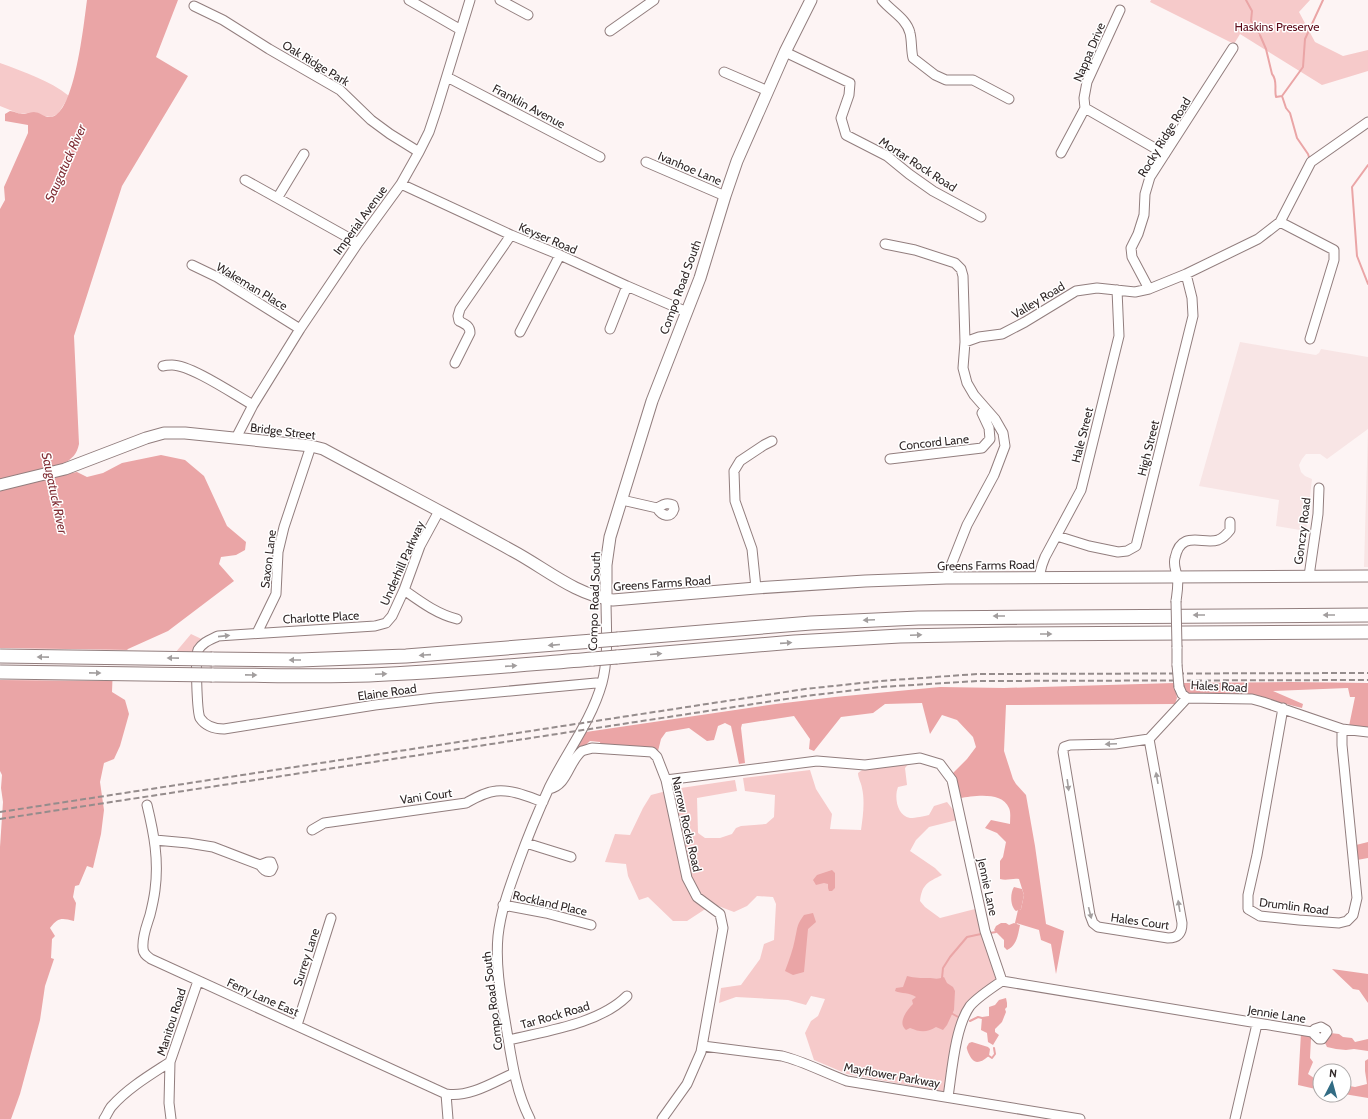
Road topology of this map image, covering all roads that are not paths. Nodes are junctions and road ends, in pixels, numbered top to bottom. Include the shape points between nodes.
1 (410, 0) edge
2 (470, 0) edge
3 (500, 0) edge
4 (654, 0) edge
5 (811, 0) edge
6 (882, 0) edge
7 (194, 6) dead end
8 (1120, 10) dead end
9 (528, 15) dead end
10 (462, 30) junction
11 (610, 31) dead end
12 (1233, 48) dead end
13 (785, 52) junction
14 (724, 72) dead end
15 (447, 77) junction
16 (768, 91) junction
17 (1009, 99) dead end
18 (1084, 108) junction
19 (1368, 122) edge
20 (420, 152) junction
21 (1061, 153) dead end
22 (304, 154) dead end
23 (1165, 154) junction
24 (600, 157) dead end
25 (646, 162) dead end
26 (245, 180) dead end
27 (401, 184) junction
28 (725, 196) junction
29 (278, 197) junction
30 (981, 217) dead end
31 (1280, 222) junction
32 (511, 235) junction
33 (358, 243) junction
34 (885, 244) dead end
35 (560, 255) junction
36 (192, 265) dead end
37 (1186, 274) junction
38 (627, 286) junction
39 (1149, 289) junction
40 (1116, 290) junction
41 (687, 312) junction
42 (300, 329) junction
43 (610, 329) dead end
44 (520, 332) dead end
45 (1310, 339) dead end
46 (965, 342) junction
47 (455, 363) dead end
48 (163, 366) dead end
49 (253, 405) junction
50 (985, 408) junction
51 (236, 438) junction
52 (772, 441) dead end
53 (311, 446) junction
54 (890, 459) dead end
55 (0, 485) edge
56 (1319, 488) dead end
57 (622, 500) junction
58 (658, 508) dead end
59 (439, 511) junction
60 (1230, 522) dead end
61 (1057, 536) junction
62 (1309, 576) junction
63 (1368, 576) edge
64 (1039, 577) junction
65 (1178, 577) junction
66 (946, 578) junction
67 (756, 588) junction
68 (404, 590) junction
69 (606, 599) junction
70 (1368, 615) edge
71 (457, 619) dead end
72 (386, 623) joint
73 (1368, 632) edge
74 (257, 633) junction
75 (0, 656) edge
76 (0, 672) edge
77 (601, 684) junction
78 (1187, 698) junction
79 (1283, 708) junction
80 (1342, 729) junction
81 (1368, 732) edge
82 (1149, 739) junction
83 (666, 780) junction
84 (549, 789) junction
85 (542, 802) junction
86 (147, 805) dead end
87 (312, 830) dead end
88 (155, 840) junction
89 (526, 843) junction
90 (571, 857) dead end
91 (260, 865) dead end
92 (503, 905) junction
93 (331, 918) dead end
94 (590, 925) dead end
95 (198, 981) junction
96 (1002, 981) junction
97 (627, 996) dead end
98 (1257, 1024) junction
99 (297, 1025) junction
100 (1312, 1032) dead end
101 (509, 1040) junction
102 (703, 1046) junction
103 (170, 1062) junction
104 (514, 1073) junction
105 (446, 1094) junction
106 (948, 1097) junction
107 (104, 1119) edge
108 (171, 1119) edge
109 (448, 1119) edge
110 (530, 1119) edge
111 (662, 1119) edge
112 (1080, 1119) edge
113 (1235, 1119) edge

1 - 10 street
2 - 10 street, Imperial Avenue
3 - 9 street
4 - 11 street
5 - 13 main road, Compo Road South
6 - 17 street via 902,18 910,32 913,58 941,78 973,80
7 - 20 street, Oak Ridge Park via 224,20 340,90 370,120
8 - 18 street, Nappa Drive via 1087,82
10 - 15 street, Imperial Avenue
12 - 23 street, Rocky Ridge Road
13 - 16 main road, Compo Road South
13 - 30 street, Mortar Rock Road via 850,83 842,118 846,135 887,156 933,191
14 - 16 street
15 - 20 street, Imperial Avenue
15 - 24 street, Franklin Avenue
16 - 28 main road, Compo Road South via 737,161
18 - 21 street
18 - 23 street
19 - 31 street, Valley Road via 1311,162
20 - 27 street, Imperial Avenue
22 - 29 street
23 - 39 street, Rocky Ridge Road via 1150,177 1145,194 1144,215 1131,248 1132,257
25 - 28 street, Ivanhoe Lane
26 - 29 street
27 - 32 street, Keyser Road
27 - 33 street, Imperial Avenue
28 - 41 main road, Compo Road South
29 - 33 street
31 - 37 street, Valley Road via 1258,239
31 - 45 street via 1334,250 1334,260
32 - 35 street, Keyser Road
32 - 47 street via 460,309 459,321 468,326 470,333
33 - 42 street, Imperial Avenue
34 - 46 street via 915,250 955,263 961,268
35 - 38 street, Keyser Road
35 - 44 street
36 - 42 street, Wakeman Place via 217,277
37 - 39 street, Valley Road
37 - 61 street, High Street via 1193,316 1136,546 1118,552
38 - 41 street, Keyser Road
38 - 43 street
39 - 40 street, Valley Road via 1135,292
40 - 46 street, Valley Road via 1097,288 1076,291 1002,334
40 - 61 street, Hale Street via 1119,336 1081,490
41 - 57 main road, Compo Road South via 658,384
42 - 49 street, Imperial Avenue
46 - 50 street via 963,368 967,383
48 - 49 street via 173,364 184,367
49 - 51 street, Imperial Avenue
50 - 54 street, Concord Lane via 982,413 989,428 990,439 982,448
50 - 66 street via 1003,433 1005,446 994,475 967,525
51 - 53 main road, Bridge Street
51 - 55 main road, Bridge Street via 164,433 65,469
52 - 67 street via 740,461 734,471 735,501 752,549
53 - 59 main road, Bridge Street via 323,449
53 - 74 street, Saxon Lane via 278,552 276,594
56 - 62 street, Gonczy Road
57 - 58 street
57 - 69 main road, Compo Road South via 608,546
59 - 68 street, Underhill Parkway via 420,546
59 - 69 main road, Bridge Street via 572,586
60 - 65 street, Hales Road via 1230,530 1222,538 1197,539 1181,545 1175,559
61 - 64 street, Hale Street via 1043,561
62 - 63 main road, Greens Farms Road
62 - 65 main road, Greens Farms Road
64 - 65 main road, Greens Farms Road
64 - 66 main road, Greens Farms Road
65 - 78 street, Hales Road, bridge via 1177,665 1179,687
66 - 67 main road, Greens Farms Road
67 - 69 main road, Greens Farms Road via 626,600
68 - 71 street via 430,608
68 - 72 street, Underhill Parkway
69 - 77 street, Compo Road South via 605,654
70 -> 75 highway, bridge via 918,618 811,623 448,654 299,660
72 - 74 street, Charlotte Place via 376,626
76 -> 73 highway, bridge via 310,676 388,674 900,636
77 -> 74 street, Elaine Road via 427,699 224,729 206,725 199,717 197,652 204,643 218,636
77 - 84 street, Compo Road South via 582,731
78 - 79 street, Hales Road via 1252,699
78 - 82 street
79 - 80 street, Hales Road
79 - 80 street, Drumlin Road via 1248,895 1248,909 1260,916 1339,923 1347,921 1353,915 1357,898
80 - 81 street, Hales Road
82 -> 82 street, Hales Court via 1115,744 1070,745 1064,747 1063,752 1093,923 1098,928 1174,938 1179,935 1182,923
83 - 84 street, Narrow Rocks Road via 657,757 652,752 592,748 583,751 561,783
83 - 96 street, Jennie Lane via 817,761 865,765 920,758 940,764 952,780 985,931
83 - 102 street, Narrow Rocks Road via 687,878 697,897 720,914 724,928
84 - 85 street, Compo Road South
85 - 87 street, Vani Court via 496,791 466,803 324,822
85 - 89 street, Compo Road South
86 - 88 street, Ferry Lane East
88 - 91 street via 213,847
88 - 95 street, Ferry Lane East via 155,891 143,948 151,959
89 - 90 street
89 - 92 street, Compo Road South
92 - 94 street, Rockland Place
92 - 101 street, Compo Road South via 498,954
93 - 99 street, Surrey Lane
95 - 99 street, Ferry Lane East
95 - 103 street, Manitou Road
96 - 98 street, Jennie Lane
96 - 106 street via 970,1006 962,1022
97 - 101 street, Tar Rock Road via 606,1012 584,1021
98 - 100 street, Jennie Lane
98 - 113 street
99 - 105 street, Ferry Lane East
101 - 104 street, Compo Road South
102 - 106 street, Mayflower Parkway via 794,1058 847,1081
102 - 111 street, Narrow Rocks Road via 687,1084
103 - 107 street via 123,1096 112,1106
103 - 108 street, Manitou Road
104 - 105 street, Ferry Lane East via 474,1091
104 - 110 street, Compo Road South
105 - 109 street
106 - 112 street, Mayflower Parkway

